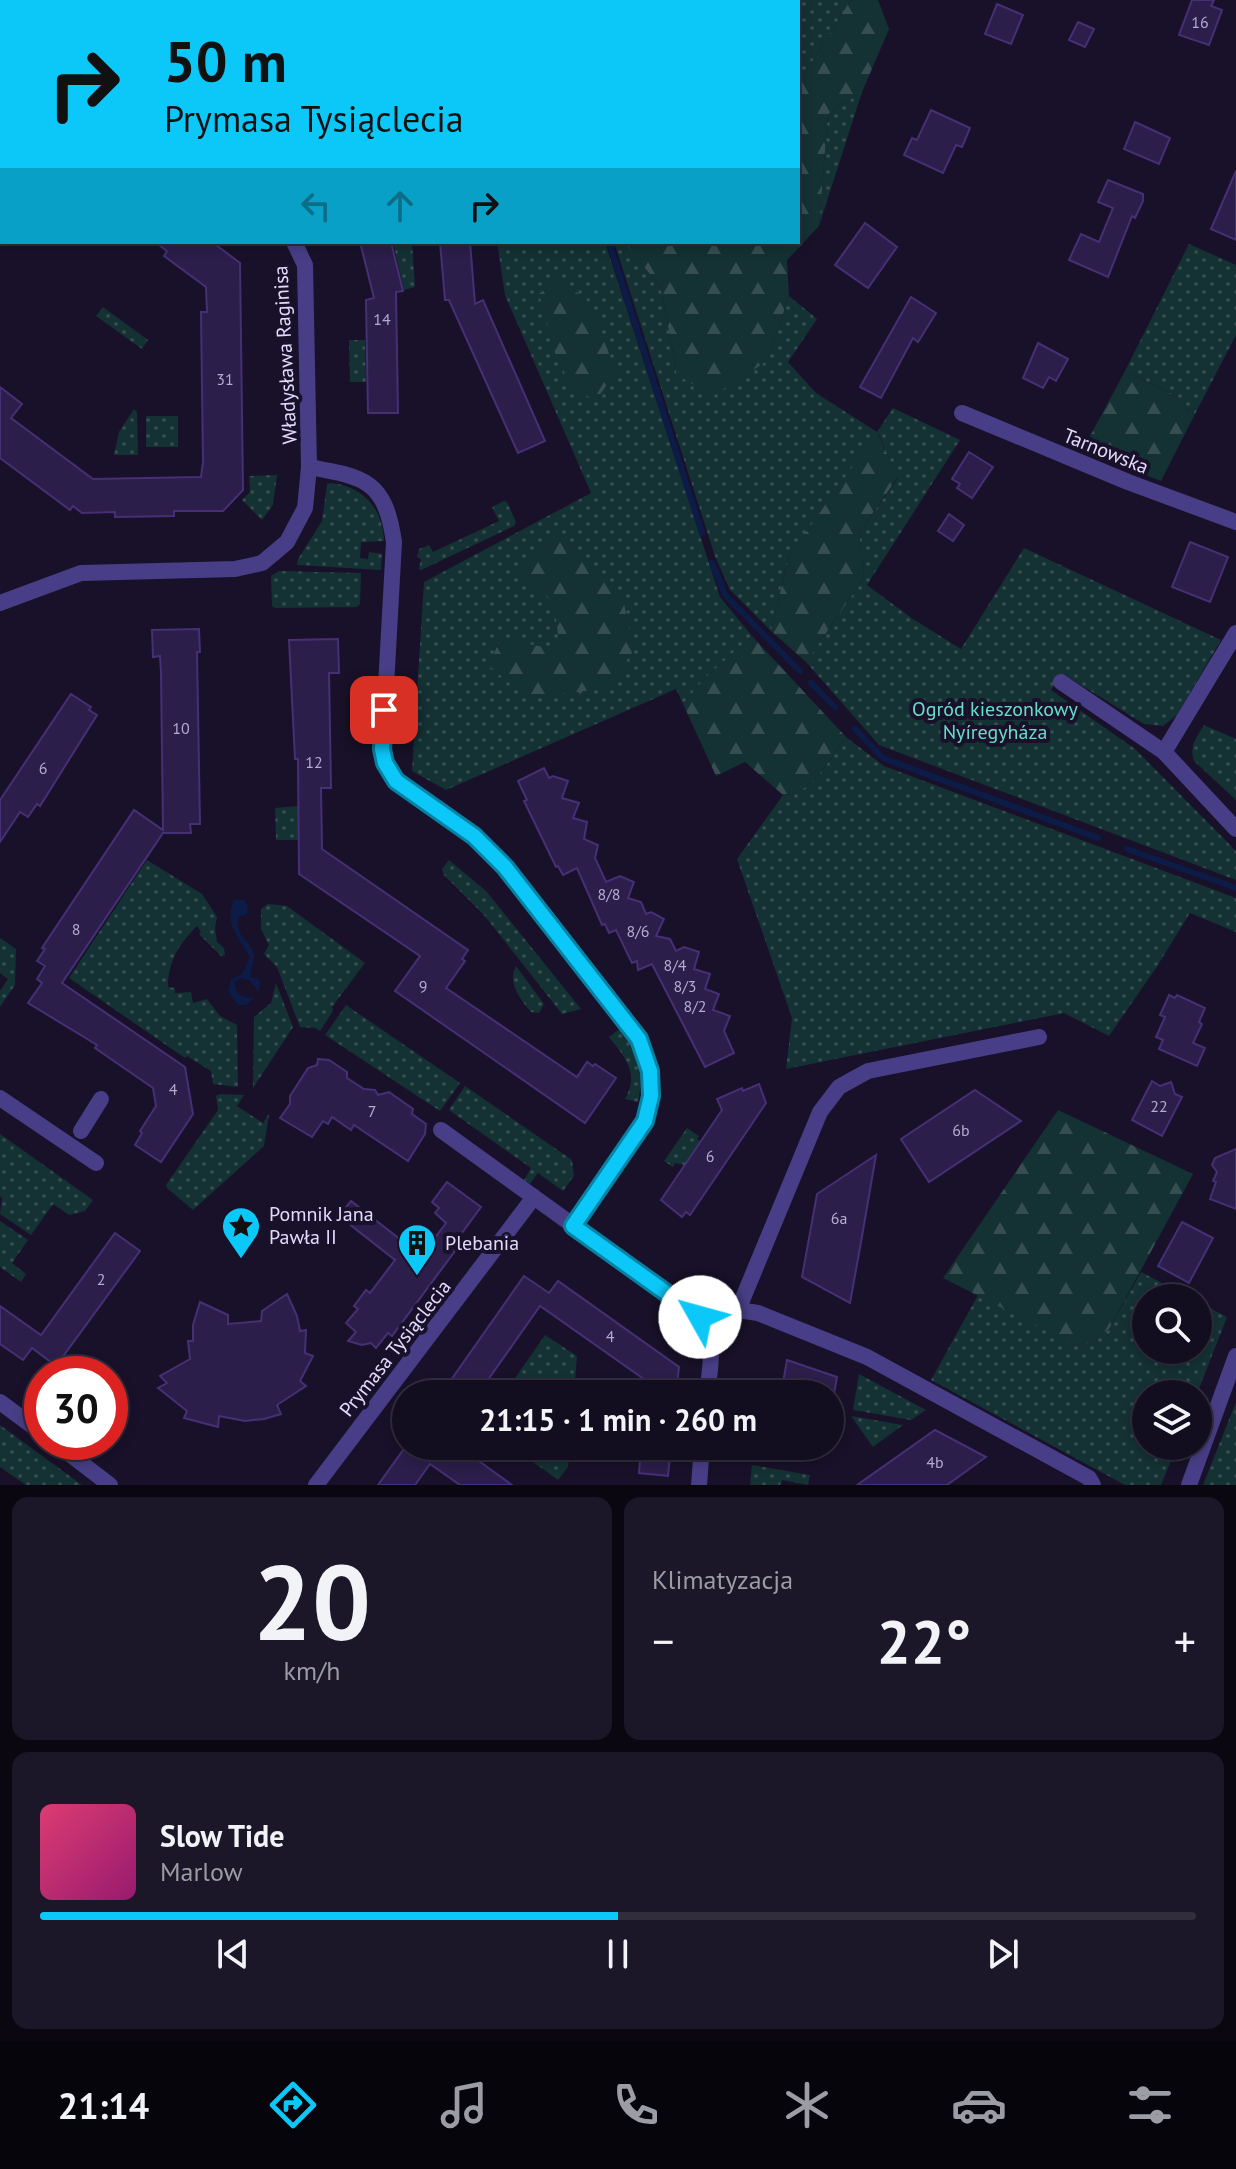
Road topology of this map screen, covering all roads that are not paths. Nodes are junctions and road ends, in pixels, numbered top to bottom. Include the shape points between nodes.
1 (295, 244) edge
2 (962, 413) dead end
3 (309, 467) junction
4 (1236, 522) edge
5 (0, 603) edge
6 (1236, 633) edge
7 (1061, 682) dead end
8 (1164, 752) junction
9 (1236, 829) edge
10 (1039, 1037) dead end
11 (0, 1098) edge
12 (101, 1099) dead end
13 (441, 1130) dead end
14 (81, 1131) dead end
15 (96, 1163) dead end
16 (534, 1197) junction
17 (573, 1226) junction
18 (738, 1310) junction
19 (708, 1328) junction
20 (1236, 1356) edge
21 (709, 1380) edge
22 (0, 1402) edge
23 (24, 1420) edge
24 (77, 1460) edge
25 (701, 1460) edge
26 (110, 1485) edge
27 (316, 1485) edge
28 (699, 1485) edge
29 (1093, 1485) edge
30 (1189, 1485) edge

1 - 3 street, Władysława Raginisa via 305,265
2 - 4 street, Tarnowska
3 - 5 street, Władysława Raginisa via 305,508 287,542 262,563 235,569 81,573
3 - 17 street, Władysława Raginisa via 362,479 378,493 390,515 385,763 396,781 474,836 505,867 639,1039 650,1071 645,1121
6 - 8 street
7 - 8 street
8 - 9 street
10 - 18 street via 868,1071 839,1087 820,1112
11 - 15 street
12 - 14 street
13 - 16 street
16 - 17 street
16 - 27 street, Prymasa Tysiąclecia
17 - 19 street via 683,1303
18 - 19 street
18 - 29 street via 758,1313 867,1357 1089,1478
19 - 21 street
20 - 30 street
22 - 23 street
24 - 26 street
25 - 28 street

